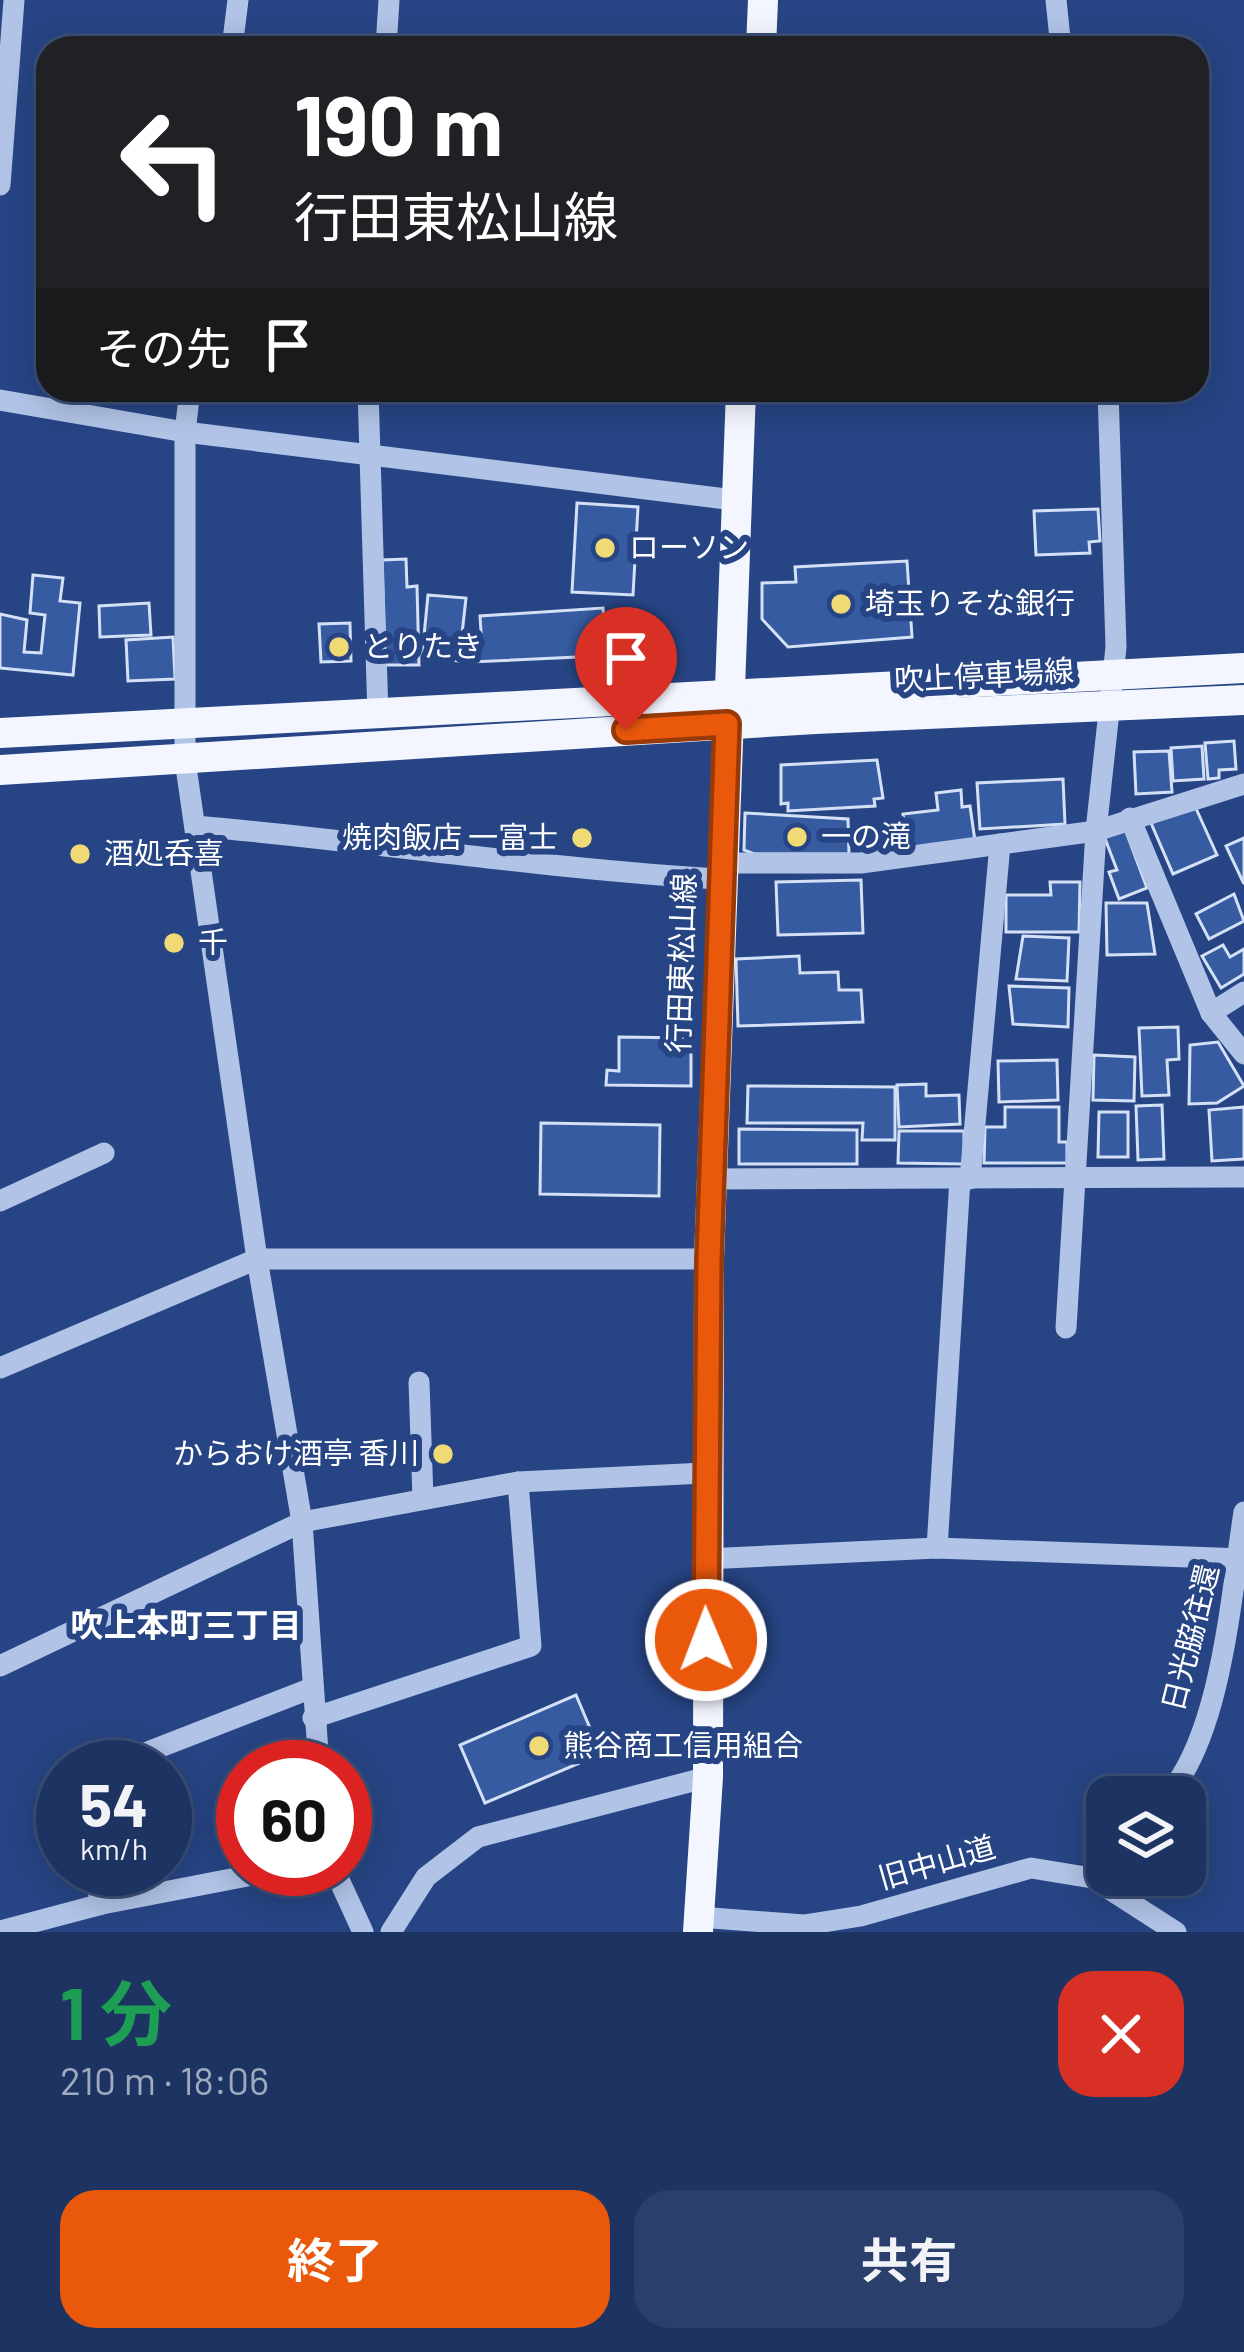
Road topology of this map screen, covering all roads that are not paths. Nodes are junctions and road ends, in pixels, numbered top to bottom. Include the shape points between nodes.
1 (14, 0) edge
2 (238, 0) edge
3 (389, 0) edge
4 (763, 0) edge
5 (1056, 0) edge
6 (234, 36) edge
7 (387, 36) edge
8 (762, 36) edge
9 (1060, 36) edge
10 (0, 185) edge
11 (0, 400) edge
12 (189, 402) edge
13 (368, 402) edge
14 (740, 402) edge
15 (1108, 402) edge
16 (185, 432) junction
17 (366, 454) junction
18 (734, 500) junction
19 (1244, 668) edge
20 (1113, 691) junction
21 (1244, 700) edge
22 (728, 710) junction
23 (378, 716) junction
24 (186, 725) junction
25 (0, 733) edge
26 (185, 760) junction
27 (0, 770) edge
28 (1244, 784) edge
29 (1130, 818) junction
30 (195, 826) junction
31 (1096, 831) junction
32 (1000, 844) junction
33 (720, 871) junction
34 (1244, 992) edge
35 (1211, 1013) junction
36 (1244, 1054) edge
37 (104, 1153) dead end
38 (1244, 1177) edge
39 (712, 1179) junction
40 (965, 1179) junction
41 (1074, 1179) junction
42 (0, 1201) edge
43 (257, 1258) junction
44 (709, 1259) junction
45 (1066, 1328) dead end
46 (0, 1368) edge
47 (419, 1382) dead end
48 (705, 1473) junction
49 (518, 1482) junction
50 (423, 1499) junction
51 (1244, 1512) edge
52 (302, 1522) junction
53 (937, 1548) junction
54 (704, 1559) junction
55 (1240, 1560) edge
56 (0, 1666) edge
57 (311, 1688) junction
58 (313, 1718) junction
59 (178, 1740) edge
60 (316, 1740) edge
61 (1184, 1776) edge
62 (708, 1777) junction
63 (1086, 1870) edge
64 (216, 1885) edge
65 (346, 1896) edge
66 (1132, 1896) edge
67 (90, 1915) edge
68 (861, 1916) junction
69 (699, 1924) edge
70 (0, 1931) edge
71 (363, 1932) edge
72 (391, 1932) edge
73 (843, 1932) edge
74 (1176, 1932) edge

1 - 10 street
2 - 6 street
3 - 7 street
4 - 8 main road
5 - 9 street
11 - 16 street
12 - 16 street
13 - 17 street
14 - 18 main road, 行田東松山線
15 - 20 street
16 - 17 street
16 - 24 street
17 - 18 street
17 - 23 street
18 - 22 main road, 行田東松山線
19 - 20 main road, 吹上停車場線
20 - 21 main road, 吹上停車場線
20 - 22 main road, 吹上停車場線
20 - 31 street
22 - 23 main road
22 - 26 main road
22 - 33 main road, 行田東松山線
23 - 24 main road
24 - 25 main road
24 - 26 street
26 - 27 main road
26 - 30 street
28 - 29 street
29 - 31 street
29 - 35 street
30 - 33 street via 554,869
30 - 43 street
31 - 32 street
31 - 41 street
32 - 33 street
32 - 40 street
33 - 39 main road, 行田東松山線
34 - 35 street
35 - 36 street
37 - 42 street
38 - 41 street
39 - 40 street
39 - 44 main road, 行田東松山線
40 - 41 street
40 - 53 street
41 - 45 street
43 - 44 street
43 - 46 street
43 - 52 street
44 - 48 main road, 行田東松山線
47 - 50 street
48 - 49 street
48 - 54 main road, 行田東松山線
49 - 50 street
49 - 58 street via 531,1646
50 - 52 street
51 - 55 street, 日光脇往還
52 - 56 street
52 - 57 street
53 - 54 street
53 - 55 street
54 - 62 main road, 行田東松山線
55 - 61 street, 日光脇往還 via 1214,1686
57 - 58 street
57 - 59 street
58 - 60 street
62 - 69 main road, 行田東松山線
62 - 72 street via 478,1837 426,1877
63 - 68 street, 旧中山道 via 1031,1868
64 - 67 street
65 - 71 street
66 - 74 street, 旧中山道
67 - 70 street
68 - 69 street, 旧中山道 via 804,1925
68 - 73 street

